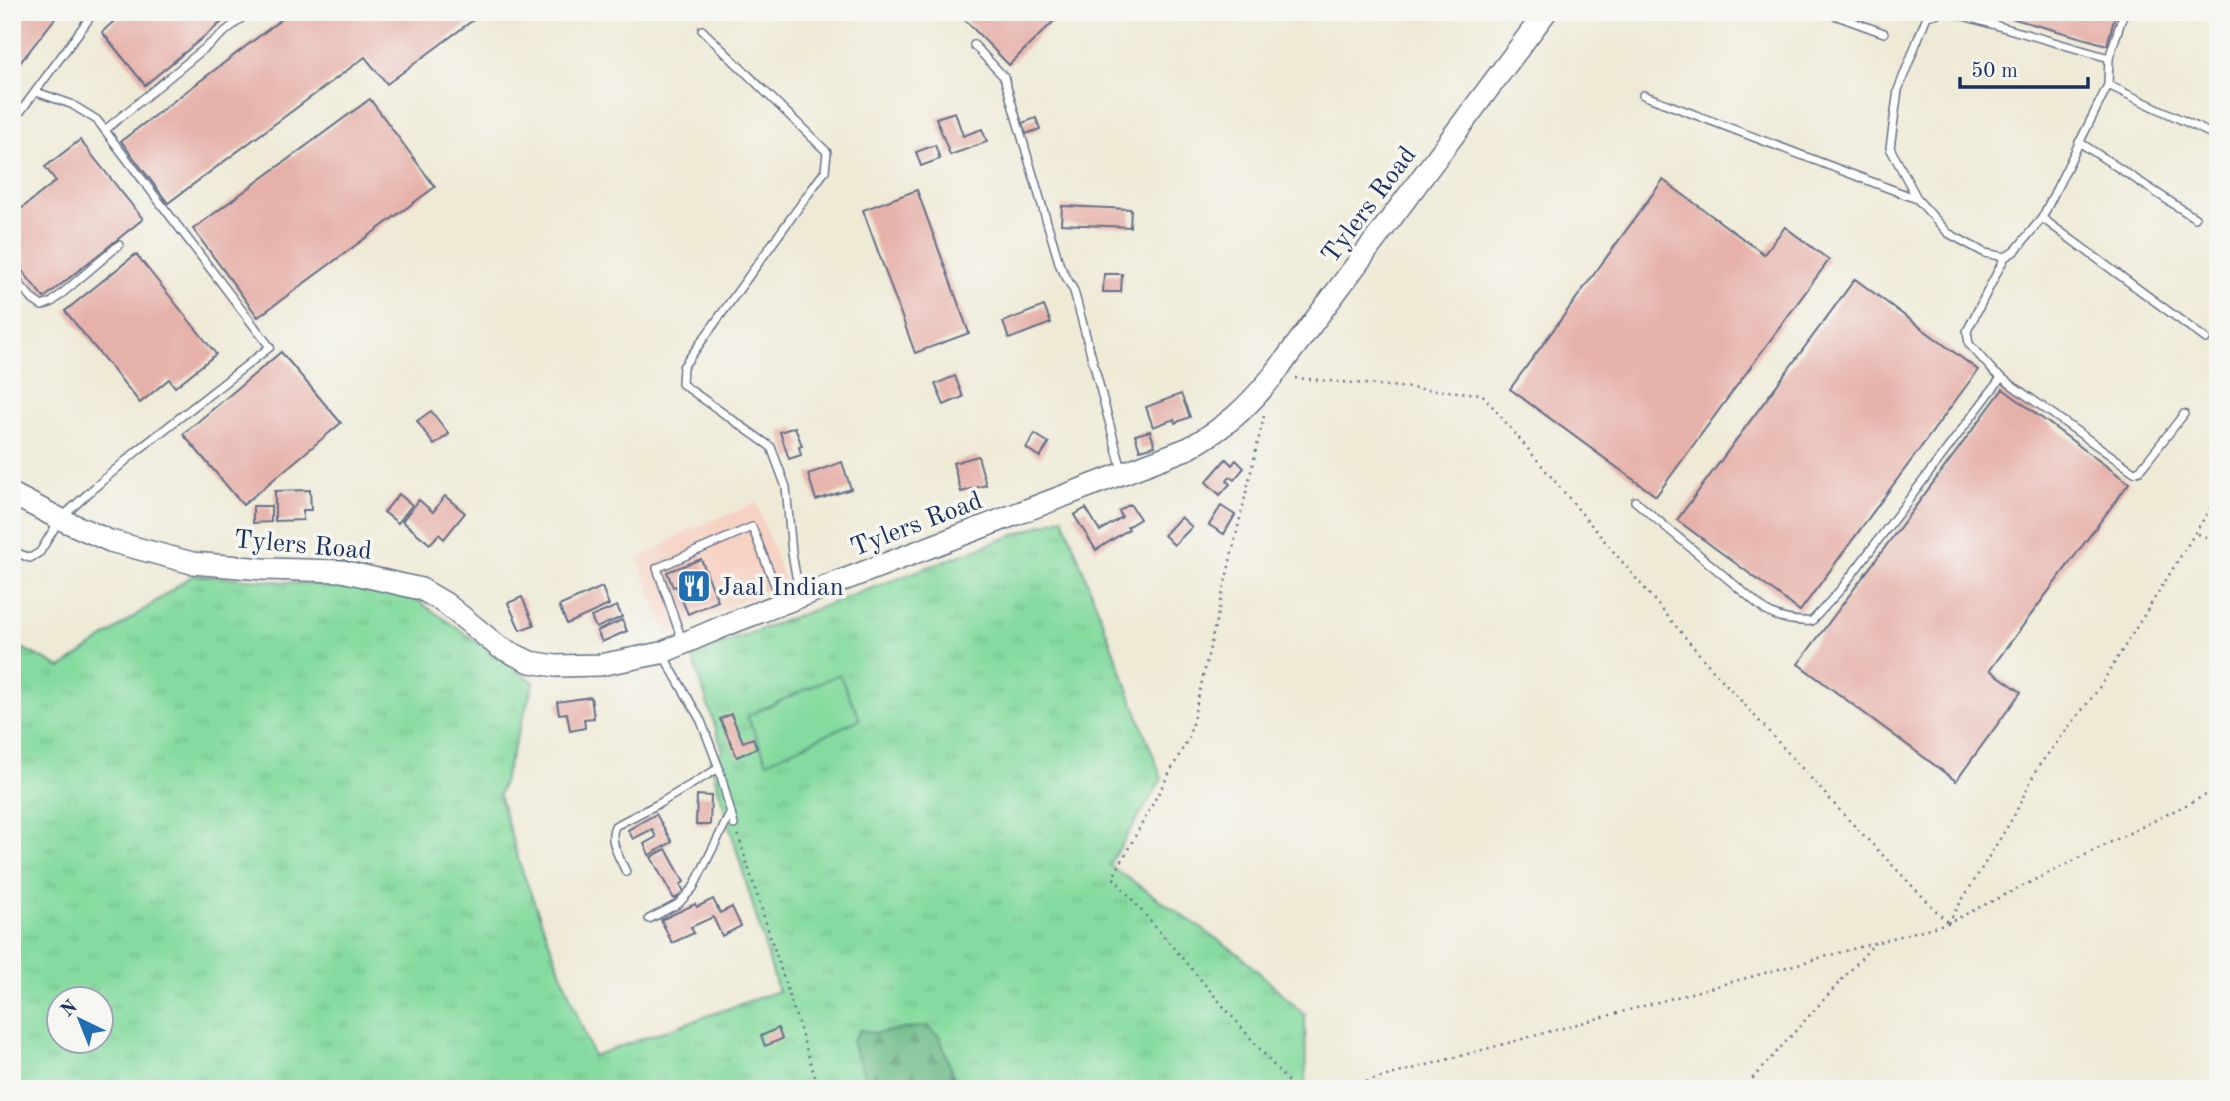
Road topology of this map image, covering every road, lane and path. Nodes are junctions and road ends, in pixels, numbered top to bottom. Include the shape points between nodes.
1 (94, 12) edge
2 (249, 12) edge
3 (1546, 12) edge
4 (1826, 12) edge
5 (1950, 12) edge
6 (2124, 12) edge
7 (1939, 13) edge
8 (702, 30) dead end
9 (1884, 33) dead end
10 (974, 45) dead end
11 (2109, 58) junction
12 (2108, 85) junction
13 (36, 92) junction
14 (1643, 95) dead end
15 (12, 123) edge
16 (105, 130) junction
17 (2218, 137) edge
18 (2079, 142) junction
19 (1917, 200) junction
20 (2042, 218) junction
21 (2195, 218) dead end
22 (119, 245) dead end
23 (2004, 257) junction
24 (12, 275) edge
25 (2206, 339) dead end
26 (1273, 376) junction
27 (2001, 378) junction
28 (2184, 414) dead end
29 (1264, 416) dead end
30 (1124, 474) junction
31 (12, 494) edge
32 (2218, 496) edge
33 (1635, 501) dead end
34 (60, 519) junction
35 (2196, 533) junction
36 (2218, 541) edge
37 (12, 551) edge
38 (791, 601) junction
39 (684, 643) junction
40 (661, 653) junction
41 (719, 768) junction
42 (2218, 789) edge
43 (731, 812) junction
44 (734, 825) joint
45 (626, 872) dead end
46 (649, 919) dead end
47 (1948, 923) junction
48 (1875, 943) junction
49 (819, 1089) edge
50 (1294, 1089) edge
51 (1339, 1089) edge
52 (1743, 1089) edge

1 - 13 lane
2 - 16 lane
3 - 26 street, Tylers Road
4 - 9 lane
5 - 11 lane
6 - 11 lane
7 - 19 lane via 1927,16 1898,90 1890,148
8 - 38 lane via 827,152 825,171 683,367 682,376 682,384 771,447 786,488
10 - 30 lane via 1003,77 1060,267 1074,291
11 - 12 lane
12 - 17 lane
12 - 18 lane
13 - 15 lane
13 - 16 lane via 71,104
14 - 19 lane
16 - 34 lane via 270,347 137,451
18 - 20 lane
18 - 21 lane
19 - 23 lane via 1948,233 1985,253
20 - 23 lane via 2015,251
20 - 25 lane
22 - 24 lane via 42,306
23 - 27 lane via 1970,323 1967,340
26 - 30 street, Tylers Road via 1248,407 1220,430
26 - 47 path via 1482,394 1705,660
27 - 28 lane via 2134,472
27 - 33 lane via 1812,621 1778,618 1766,611
29 - 50 path via 1189,737 1113,877
30 - 38 street, Tylers Road
31 - 34 street, Tylers Road
32 - 35 path
34 - 37 lane via 35,555 30,558
34 - 40 street, Tylers Road via 110,541 192,563 342,571 421,589 499,647 530,662 600,665
35 - 36 path
35 - 47 path via 2097,691 2037,768 2014,817
38 - 39 street, Tylers Road
38 - 39 lane via 752,527 657,568
39 - 40 street, Tylers Road
40 - 41 lane via 701,721
41 - 43 lane
41 - 45 lane via 615,826 613,841
42 - 47 path
43 - 44 lane
43 - 46 lane via 693,888 685,898
44 - 49 path
47 - 48 path
48 - 51 path
48 - 52 path

